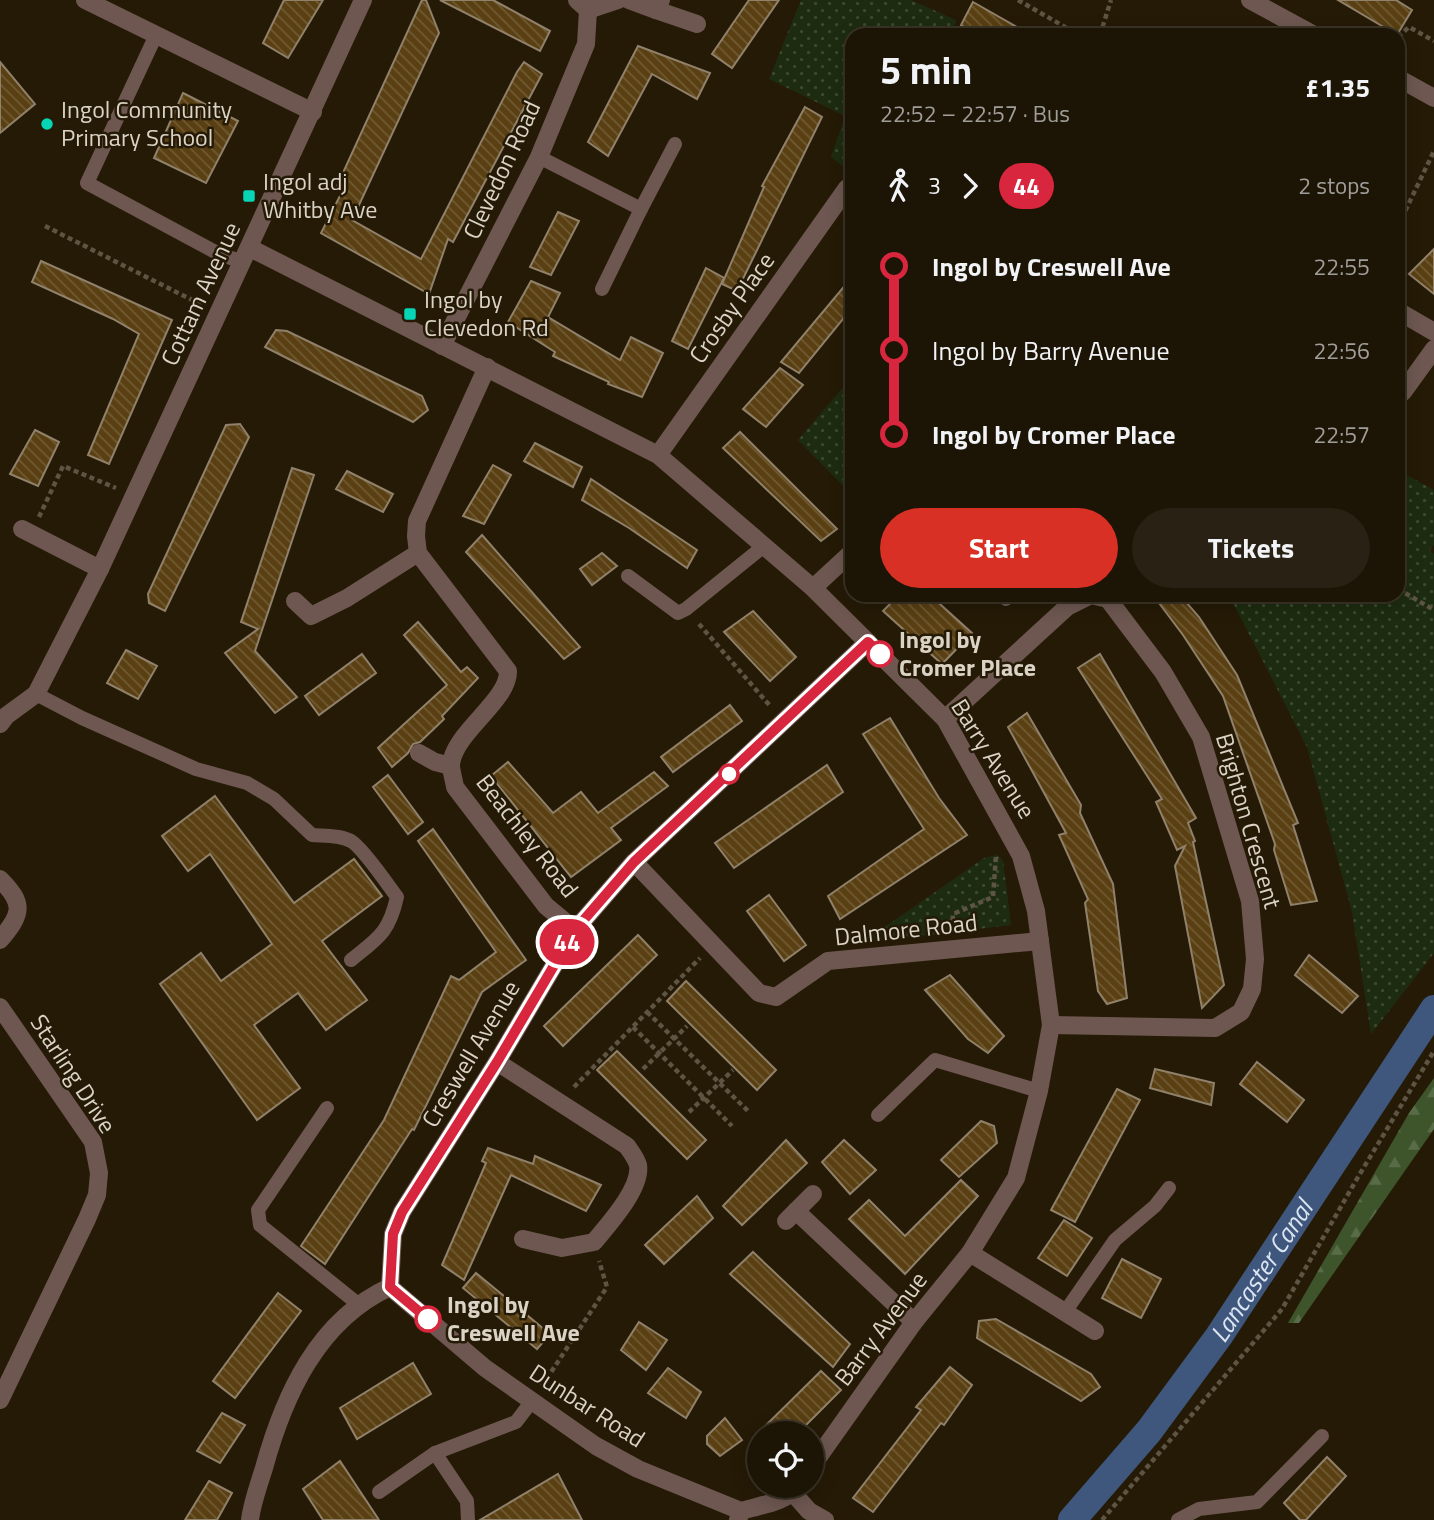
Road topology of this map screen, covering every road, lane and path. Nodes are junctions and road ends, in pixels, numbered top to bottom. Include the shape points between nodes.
1 (363, 0) edge
2 (618, 0) edge
3 (629, 0) edge
4 (1018, 0) edge
5 (1111, 0) edge
6 (1250, 0) edge
7 (96, 2) edge
8 (583, 5) edge
9 (659, 5) edge
10 (697, 24) dead end
11 (1067, 28) edge
12 (1102, 28) edge
13 (1301, 28) edge
14 (1405, 31) edge
15 (156, 34) junction
16 (1434, 41) edge
17 (1405, 82) edge
18 (1434, 98) edge
19 (313, 112) junction
20 (675, 144) dead end
21 (1434, 151) edge
22 (539, 157) junction
23 (845, 191) edge
24 (641, 209) junction
25 (1405, 211) edge
26 (45, 226) dead end
27 (246, 255) junction
28 (602, 289) dead end
29 (218, 313) junction
30 (1405, 315) edge
31 (1434, 332) edge
32 (443, 346) junction
33 (1434, 349) edge
34 (487, 367) junction
35 (1405, 389) edge
36 (658, 456) junction
37 (135, 496) junction
38 (27, 532) joint
39 (764, 546) junction
40 (418, 553) junction
41 (845, 558) edge
42 (100, 569) junction
43 (628, 576) dead end
44 (813, 588) junction
45 (1405, 593) edge
46 (295, 601) dead end
47 (1077, 602) edge
48 (1110, 602) edge
49 (686, 609) junction
50 (1434, 610) edge
51 (868, 642) junction
52 (36, 694) junction
53 (946, 719) junction
54 (783, 721) junction
55 (0, 724) edge
56 (419, 752) dead end
57 (451, 765) junction
58 (1010, 831) junction
59 (634, 862) junction
60 (0, 878) edge
61 (575, 930) junction
62 (0, 940) edge
63 (1040, 941) junction
64 (713, 945) junction
65 (947, 950) junction
66 (351, 960) dead end
67 (0, 1007) edge
68 (647, 1012) junction
69 (1051, 1025) junction
70 (687, 1026) dead end
71 (633, 1027) junction
72 (674, 1039) junction
73 (1434, 1051) edge
74 (660, 1054) junction
75 (497, 1062) junction
76 (643, 1069) dead end
77 (733, 1070) dead end
78 (719, 1083) junction
79 (1039, 1091) junction
80 (704, 1097) junction
81 (559, 1102) junction
82 (327, 1108) dead end
83 (748, 1111) dead end
84 (689, 1112) dead end
85 (877, 1115) dead end
86 (732, 1126) dead end
87 (1169, 1188) dead end
88 (813, 1194) dead end
89 (523, 1239) dead end
90 (594, 1242) junction
91 (970, 1253) junction
92 (390, 1287) junction
93 (358, 1304) junction
94 (1065, 1312) junction
95 (914, 1322) junction
96 (1095, 1331) dead end
97 (0, 1400) edge
98 (532, 1401) junction
99 (1322, 1436) dead end
100 (824, 1449) edge
101 (435, 1453) junction
102 (379, 1492) dead end
103 (782, 1498) edge
104 (801, 1498) edge
105 (739, 1516) edge
106 (250, 1520) edge
107 (468, 1520) edge
108 (825, 1520) edge
109 (1102, 1520) edge
110 (1178, 1520) edge

1 - 19 street, Cottam Avenue
2 - 8 street, Clevedon Road
3 - 9 street
4 - 11 path
5 - 12 path
6 - 13 street
7 - 15 street
8 - 22 street, Clevedon Road via 586,44
9 - 10 street
14 - 16 path via 1409,27
15 - 19 street
15 - 27 lane via 87,183 219,254
17 - 18 street
19 - 27 street, Cottam Avenue
20 - 24 lane
21 - 25 path
22 - 24 lane
22 - 32 street, Clevedon Road
23 - 36 street, Crosby Place
24 - 28 lane
26 - 29 path
27 - 29 street, Cottam Avenue
27 - 32 street, Barry Avenue
29 - 37 street, Cottam Avenue
30 - 31 street
32 - 34 street, Barry Avenue
33 - 35 street
34 - 36 street, Barry Avenue
34 - 40 street via 417,521
36 - 39 street, Barry Avenue
37 - 38 path via 63,466
37 - 42 street, Cottam Avenue
38 - 42 street
39 - 44 street, Barry Avenue
39 - 49 lane
40 - 46 street via 311,617
40 - 57 street, Beachley Road via 508,671 505,685 460,744
41 - 44 street
42 - 52 street, Cottam Avenue
43 - 49 lane via 678,613
44 - 51 street, Barry Avenue
45 - 50 path
47 - 53 street, Brighton Crescent
48 - 69 street, Brighton Crescent via 1163,671 1201,737 1250,901 1255,959 1252,989 1241,1012 1215,1028
49 - 54 path
51 - 53 street, Barry Avenue
51 - 54 street, Creswell Avenue
52 - 55 street
52 - 66 lane via 196,769 247,783 274,799 312,835 352,841 397,897 393,919
53 - 58 street, Barry Avenue
54 - 59 street, Creswell Avenue
56 - 57 street, Beachley Road
57 - 61 street, Beachley Road via 455,787 546,906
58 - 63 street, Barry Avenue via 1029,883
58 - 65 path via 996,855 993,897 953,914
59 - 61 street, Creswell Avenue
59 - 64 street, Dalmore Road
60 - 62 street via 18,900 18,915
61 - 75 street, Creswell Avenue
63 - 65 street, Dalmore Road
63 - 69 street, Barry Avenue
64 - 65 street, Dalmore Road via 759,993 776,997 828,961
64 - 68 path
67 - 97 street, Starling Drive via 93,1142 99,1173 97,1195 87,1219
68 - 71 path
68 - 72 path
69 - 79 street, Barry Avenue
70 - 72 path
71 - 74 path
71 - 81 path
72 - 74 path
72 - 78 path
73 - 109 path via 1282,1309
74 - 76 path
74 - 80 path
75 - 81 street
75 - 92 street, Creswell Avenue via 402,1212 393,1234
77 - 78 path
78 - 80 path
78 - 83 path
79 - 85 lane via 935,1060
79 - 91 street, Barry Avenue via 1016,1178
80 - 84 path
80 - 86 path
81 - 90 street via 626,1146 637,1161 639,1175 632,1191
82 - 93 lane via 258,1210 260,1225
87 - 94 lane via 1115,1240
88 - 95 street via 791,1216
89 - 90 street via 562,1248
90 - 98 path via 607,1287
91 - 94 street
91 - 95 street, Barry Avenue
92 - 93 street
92 - 98 street, Dunbar Road via 485,1368
93 - 106 street via 314,1352 294,1384
94 - 96 street
95 - 100 street, Barry Avenue
98 - 101 lane via 516,1422
98 - 105 street, Dunbar Road via 596,1446
99 - 110 lane via 1257,1502 1199,1509
101 - 102 lane
101 - 107 lane via 467,1501
103 - 105 street
104 - 108 street via 809,1511

